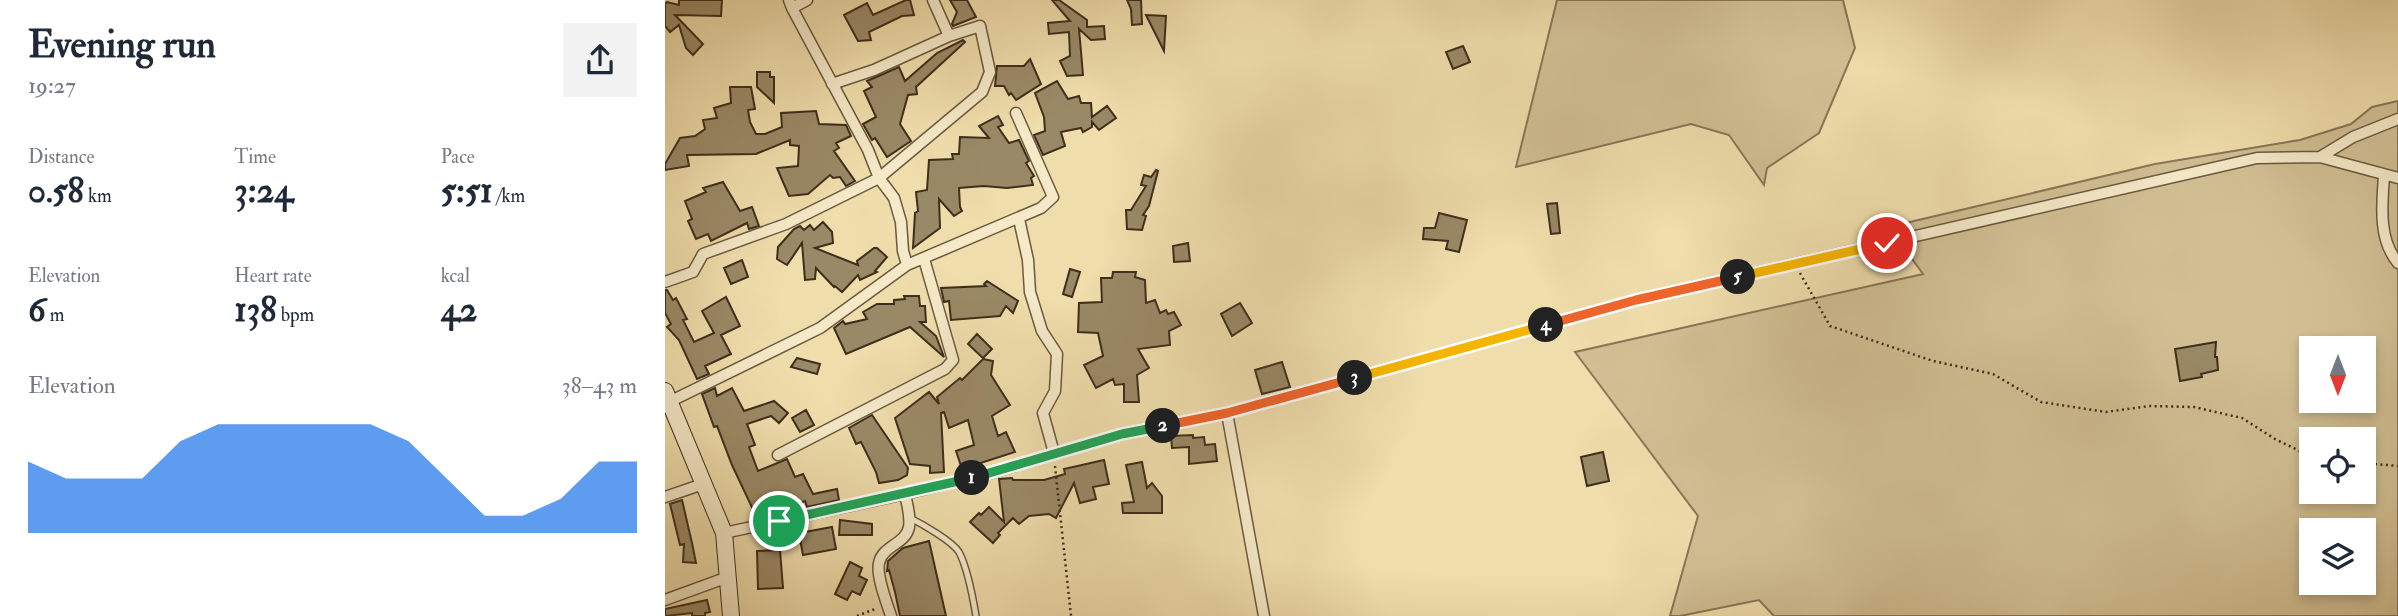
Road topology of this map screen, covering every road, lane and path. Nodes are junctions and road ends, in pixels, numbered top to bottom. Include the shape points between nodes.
1 (807, 0) edge
2 (933, 0) edge
3 (791, 4) edge
4 (949, 36) junction
5 (832, 84) junction
6 (1016, 113) dead end
7 (2398, 118) edge
8 (2320, 157) junction
9 (2384, 176) junction
10 (879, 178) junction
11 (2398, 178) edge
12 (1019, 219) junction
13 (924, 259) junction
14 (2398, 263) edge
15 (1795, 264) junction
16 (907, 265) junction
17 (665, 282) edge
18 (667, 397) edge
19 (1227, 413) junction
20 (2299, 451) edge
21 (1054, 453) junction
22 (778, 456) dead end
23 (2376, 464) edge
24 (2398, 466) edge
25 (703, 484) junction
26 (905, 494) junction
27 (665, 498) edge
28 (910, 518) junction
29 (724, 533) junction
30 (728, 577) junction
31 (665, 600) edge
32 (886, 600) junction
33 (731, 616) edge
34 (857, 616) edge
35 (891, 616) edge
36 (976, 616) edge
37 (1071, 616) edge
38 (1264, 616) edge

1 - 3 street
2 - 4 street
3 - 5 street
4 - 5 street
4 - 10 street via 980,26 990,72 982,92
5 - 10 street
6 - 12 street via 1053,197
7 - 8 street
8 - 9 street
8 - 15 street via 2257,158
9 - 11 street
9 - 14 street via 2382,214 2389,252
10 - 16 street via 894,198
10 - 17 street via 786,224 703,254 693,271
12 - 13 street
12 - 21 street via 1030,292 1042,331 1057,355 1055,391 1043,413
13 - 16 street
13 - 22 street via 953,360 945,369
15 - 19 street via 1636,300
15 - 20 path via 1830,326 1933,361 1993,374 2041,402 2106,412 2148,406 2194,407 2242,418
16 - 18 street via 820,328
18 - 25 main road
19 - 21 street
19 - 38 street
21 - 26 street
21 - 37 path
23 - 24 path
25 - 27 street
25 - 29 main road
26 - 28 street
26 - 29 street
28 - 32 street via 903,539 882,554 878,565
28 - 36 lane via 958,551
29 - 30 main road
30 - 31 street
30 - 33 main road
32 - 34 path
32 - 35 street

